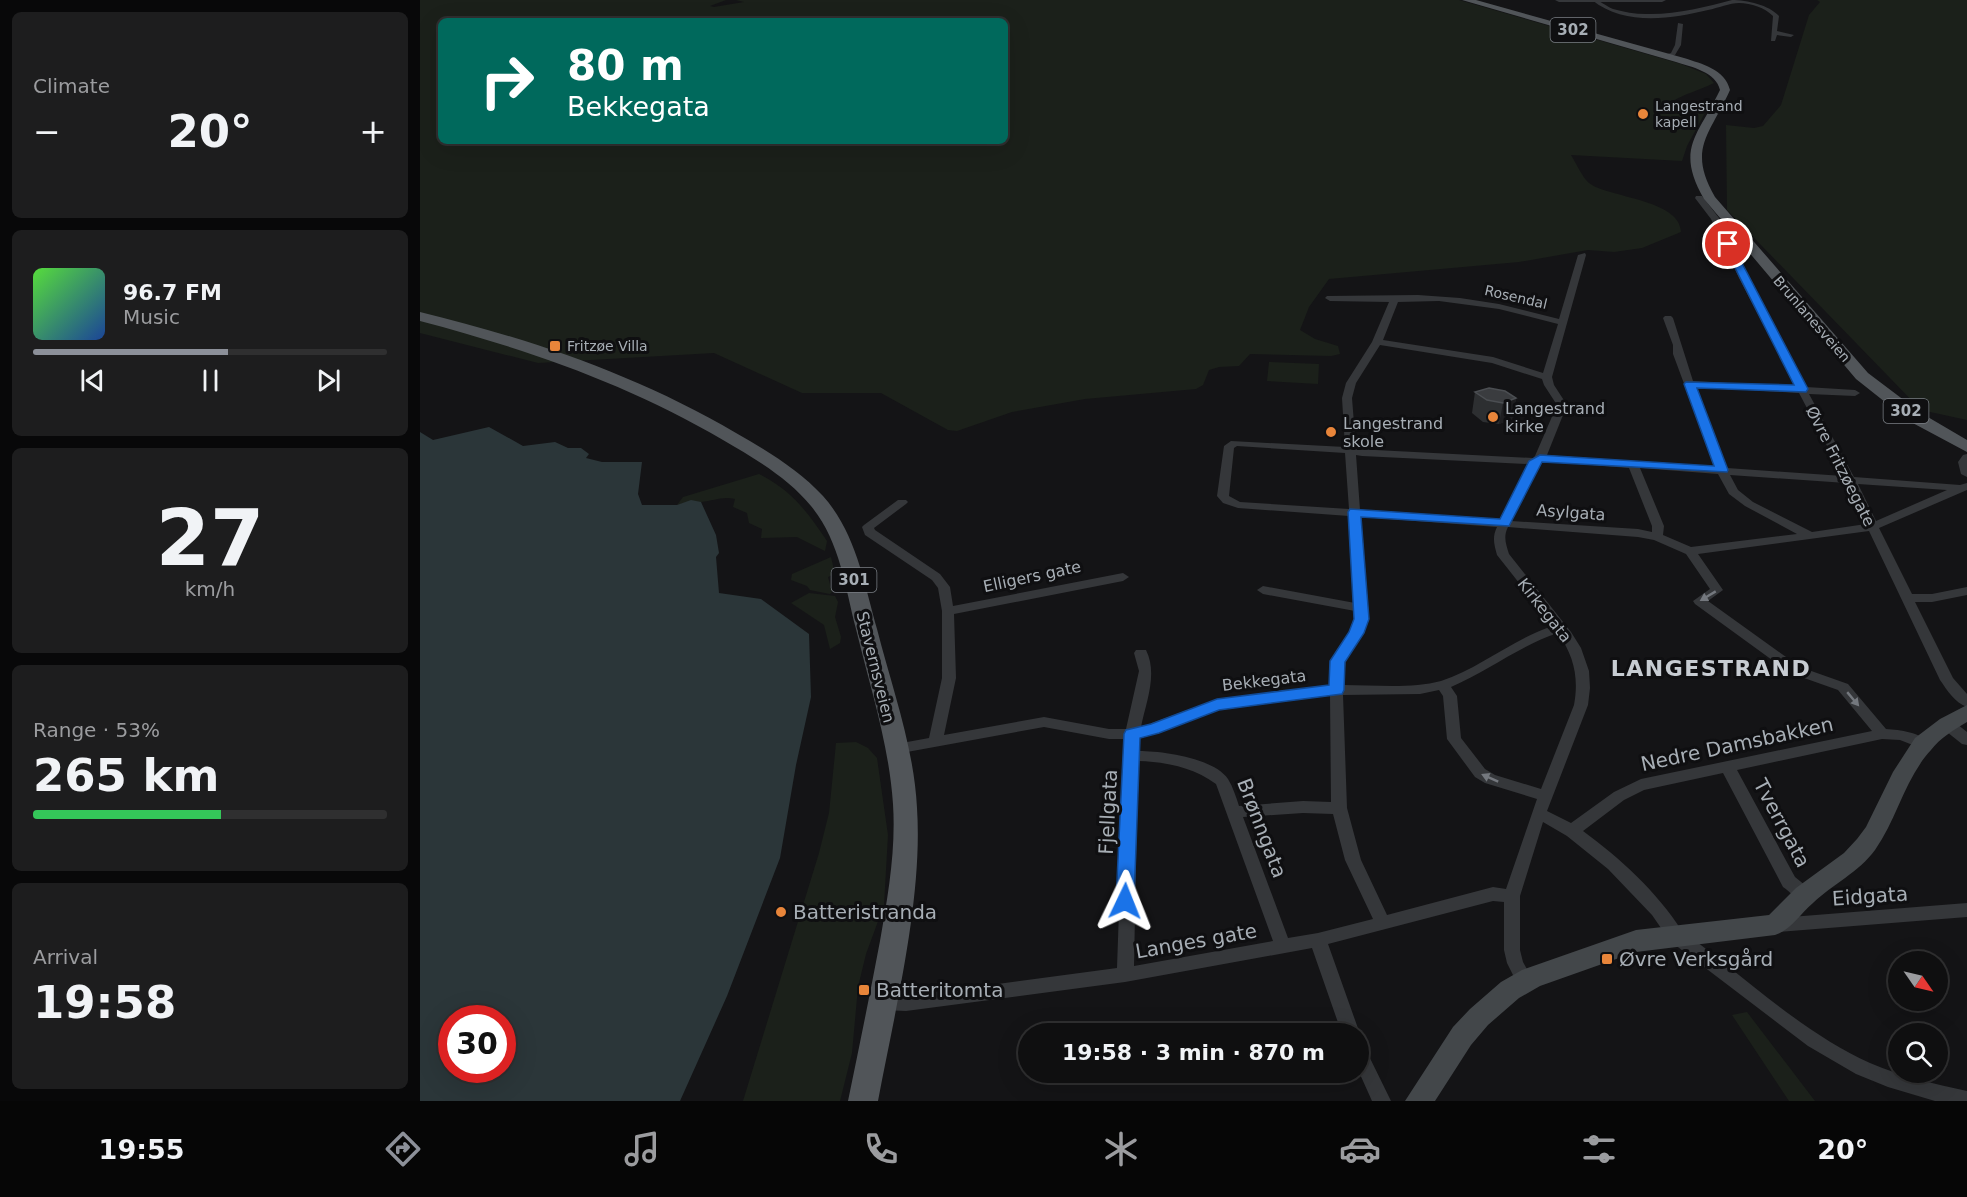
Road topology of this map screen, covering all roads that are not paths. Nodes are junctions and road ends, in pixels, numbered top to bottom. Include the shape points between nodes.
1 (1466, 0) edge
2 (1474, 0) edge
3 (1559, 0) edge
4 (1595, 0) edge
5 (1662, 0) edge
6 (1736, 1) edge
7 (1530, 17) junction
8 (1680, 24) dead end
9 (1791, 35) dead end
10 (1666, 56) junction
11 (1699, 198) dead end
12 (1582, 255) dead end
13 (1330, 298) dead end
14 (1395, 299) junction
15 (420, 316) edge
16 (1668, 318) dead end
17 (1561, 322) junction
18 (1377, 342) junction
19 (1547, 377) junction
20 (1690, 384) junction
21 (1802, 389) junction
22 (1855, 393) dead end
23 (1967, 447) edge
24 (1350, 450) junction
25 (1967, 457) edge
26 (1538, 460) junction
27 (1632, 465) junction
28 (1722, 470) junction
29 (1967, 474) edge
30 (1849, 478) junction
31 (1965, 487) edge
32 (902, 502) dead end
33 (1354, 512) junction
34 (1504, 524) junction
35 (1872, 527) junction
36 (1810, 536) junction
37 (1657, 537) junction
38 (1690, 551) junction
39 (1123, 577) dead end
40 (1263, 590) dead end
41 (1967, 591) edge
42 (1907, 598) junction
43 (1362, 608) junction
44 (948, 611) junction
45 (1560, 628) junction
46 (1140, 653) dead end
47 (1443, 685) junction
48 (1336, 690) junction
49 (1967, 702) edge
50 (1967, 712) edge
51 (1947, 724) junction
52 (1132, 734) junction
53 (1882, 734) junction
54 (936, 740) junction
55 (1967, 740) edge
56 (1923, 744) junction
57 (896, 748) junction
58 (1132, 756) junction
59 (1727, 766) junction
60 (1546, 796) junction
61 (1339, 808) junction
62 (1235, 812) junction
63 (1538, 814) junction
64 (1571, 831) junction
65 (1804, 895) junction
66 (1512, 896) junction
67 (1967, 910) edge
68 (1382, 921) junction
69 (1775, 925) junction
70 (1676, 936) junction
71 (1318, 940) junction
72 (1283, 946) junction
73 (1125, 975) junction
74 (1525, 981) junction
75 (882, 1002) junction
76 (1347, 1023) edge
77 (1369, 1074) edge
78 (1967, 1100) edge
79 (863, 1101) edge
80 (1382, 1101) edge
81 (1419, 1101) edge

1 - 7 main road, Brunlanesveien / 302
2 - 7 main road, Brunlanesveien / 302
3 - 4 street
4 - 5 street
4 - 6 street via 1604,8 1646,15 1680,14
6 - 9 street via 1773,13 1774,36
7 - 10 main road, Brunlanesveien / 302
8 - 10 street via 1676,49
10 - 23 main road, Brunlanesveien / 302 via 1712,73 1725,85 1724,94 1697,142 1694,157 1698,176 1714,205 1862,376 1915,417
11 - 21 street, Øvre Fritzøegate via 1715,218
12 - 17 street, Rosendal
13 - 14 street, Rosendal
14 - 17 street, Rosendal via 1456,298
14 - 18 street
15 - 57 main road, Stavernsveien / 301 via 542,349 651,393 750,449 809,493 830,518 843,542
16 - 20 street
17 - 19 street
18 - 19 street via 1493,360
18 - 24 street via 1347,392
19 - 26 street, Kirkegata via 1548,386 1562,405
20 - 21 street
20 - 28 street
21 - 22 street
21 - 30 street, Øvre Fritzøegate
24 - 26 street
24 - 33 street
24 - 33 street, Asylgata via 1233,443 1229,446 1223,496 1238,504
25 - 29 street via 1963,462
26 - 27 street
26 - 34 street, Kirkegata
27 - 28 street
27 - 37 street via 1658,526
28 - 30 street
28 - 36 street via 1740,498
30 - 31 street
30 - 35 street, Øvre Fritzøegate
31 - 35 street
32 - 44 street via 871,523 869,532 936,577 944,587
33 - 34 street, Asylgata
33 - 43 street
34 - 37 street, Asylgata
34 - 45 street, Kirkegata via 1499,542 1503,555
35 - 36 street
35 - 42 street, Øvre Fritzøegate
36 - 38 street
37 - 38 street, Asylgata
38 -> 53 street via 1718,590 1699,601 1794,670 1843,687
39 - 44 street, Elligers gate
40 - 43 street
41 - 42 street
42 - 49 street, Øvre Fritzøegate via 1947,680
43 - 48 street via 1359,626 1337,661
44 - 54 street via 949,678
45 - 47 street, Bekkegata
45 - 60 street, Kirkegata via 1579,658 1584,690
46 - 52 street, Fjellgata via 1146,671
47 - 48 street, Bekkegata
60 -> 47 street via 1480,773 1454,739 1450,696
48 - 52 street, Bekkegata via 1217,704
48 - 61 street
50 - 51 main road
51 - 55 street
51 - 56 main road
52 - 54 street, Bekkegata via 1109,734 1044,722
52 - 58 street, Fjellgata
53 - 56 street, Nedre Damsbakken via 1902,735
53 - 59 street, Nedre Damsbakken
54 - 57 street, Bekkegata
56 - 65 main road via 1900,778 1866,846
57 - 75 main road, Stavernsveien / 301 via 904,804 905,858
58 - 62 street, Brønngata via 1173,759 1218,777
58 - 73 street, Fjellgata
59 - 64 street, Nedre Damsbakken via 1632,788
59 - 65 street, Tverrgata via 1783,872
60 - 63 street, Kirkegata
61 - 62 street
61 - 68 street via 1353,860
62 - 72 street, Brønngata
63 - 64 street
63 - 66 street, Kirkegata
64 - 70 street via 1661,913
65 - 69 main road
66 - 68 street, Langes gate via 1493,894
66 - 74 street, Kirkegata via 1512,950
67 - 69 street, Eidgata
68 - 71 street, Langes gate
69 - 70 main road
70 - 74 main road via 1636,941
70 - 78 street via 1835,1053 1887,1078
71 - 72 street, Langes gate
71 - 76 street
72 - 73 street, Langes gate
73 - 75 street, Langes gate via 954,998
74 - 81 main road via 1479,1017 1450,1052
75 - 79 main road, Stavernsveien / 301
77 - 80 street

